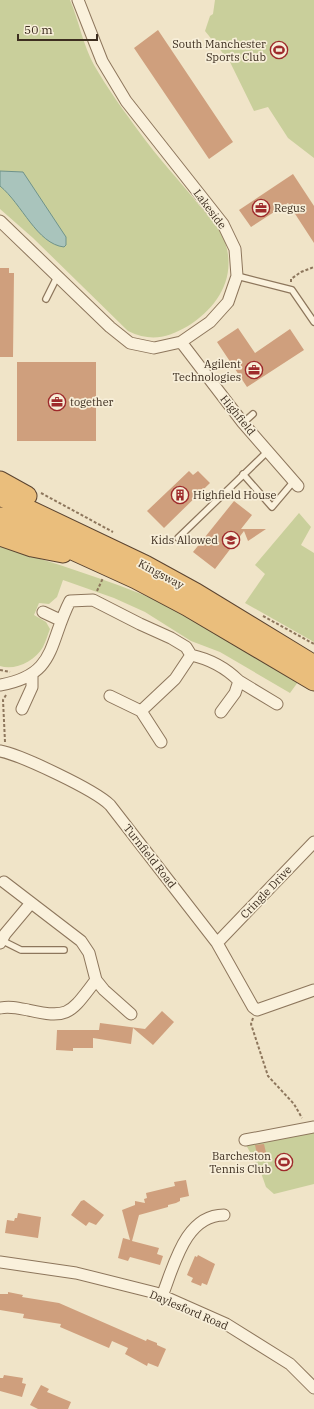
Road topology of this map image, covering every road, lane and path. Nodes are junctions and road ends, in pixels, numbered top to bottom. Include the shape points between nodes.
1 (78, 0) edge
2 (2, 226) edge
3 (314, 267) edge
4 (58, 275) junction
5 (237, 276) junction
6 (292, 290) junction
7 (46, 299) dead end
8 (314, 322) edge
9 (181, 342) junction
10 (253, 414) dead end
11 (243, 423) junction
12 (268, 450) junction
13 (244, 474) junction
14 (0, 481) edge
15 (296, 484) joint
16 (0, 496) edge
17 (0, 517) edge
18 (0, 536) edge
19 (178, 538) dead end
20 (101, 552) junction
21 (43, 612) dead end
22 (60, 620) junction
23 (191, 655) junction
24 (314, 665) edge
25 (0, 670) edge
26 (32, 676) junction
27 (239, 681) junction
28 (314, 681) edge
29 (12, 682) junction
30 (0, 685) edge
31 (110, 696) dead end
32 (277, 704) dead end
33 (22, 709) dead end
34 (141, 711) junction
35 (220, 712) dead end
36 (161, 742) dead end
37 (6, 752) edge
38 (314, 842) edge
39 (4, 882) dead end
40 (31, 903) junction
41 (1, 941) edge
42 (217, 943) junction
43 (64, 950) dead end
44 (96, 980) junction
45 (314, 990) edge
46 (0, 1008) edge
47 (257, 1010) junction
48 (131, 1014) dead end
49 (304, 1121) dead end
50 (314, 1126) edge
51 (245, 1140) dead end
52 (224, 1215) dead end
53 (0, 1262) edge
54 (162, 1296) junction
55 (314, 1388) edge

1 - 5 street, Lakeside via 102,61 126,101 223,224 235,249
2 - 4 street, Lakeside
3 - 6 path via 291,279
4 - 7 lane
4 - 9 street, Lakeside via 130,343 154,348
5 - 6 lane
5 - 9 street, Lakeside via 228,302 210,322
6 - 8 lane
9 - 11 street, Highfield
10 - 11 lane
11 - 12 street, Highfield
12 - 13 lane
12 - 15 street, Highfield
13 - 15 lane via 272,507
13 - 19 lane
14 - 20 highway via 81,527
16 - 20 highway, Kingsway
17 - 20 highway, Kingsway
18 - 20 highway via 32,547
20 - 24 highway, Kingsway via 196,593
20 - 28 highway, Kingsway
21 - 22 street
22 - 23 street via 70,601 93,600 171,638 186,647
22 - 26 street via 48,657
23 - 27 street via 206,658
23 - 34 street via 175,679
25 - 29 path via 10,671
26 - 29 street
26 - 33 street via 32,687
27 - 32 street
27 - 35 street via 235,693
29 - 30 street
29 - 37 path via 14,688 3,700 5,744 12,749
31 - 34 street
34 - 36 street
37 - 42 street, Turnfield Road via 104,799
38 - 42 street, Cringle Drive
39 - 40 street
40 - 41 street
40 - 44 street via 81,941 89,953
41 - 43 lane via 21,950
42 - 47 street, Turnfield Road
44 - 46 street via 72,1009 57,1016 8,1006
44 - 48 street
45 - 47 street
47 - 49 path via 250,1024 268,1076 294,1104
50 - 51 street
52 - 54 street via 216,1215 195,1226 181,1249
53 - 54 street, Daylesford Road via 76,1273
54 - 55 street, Daylesford Road via 226,1324 290,1364

